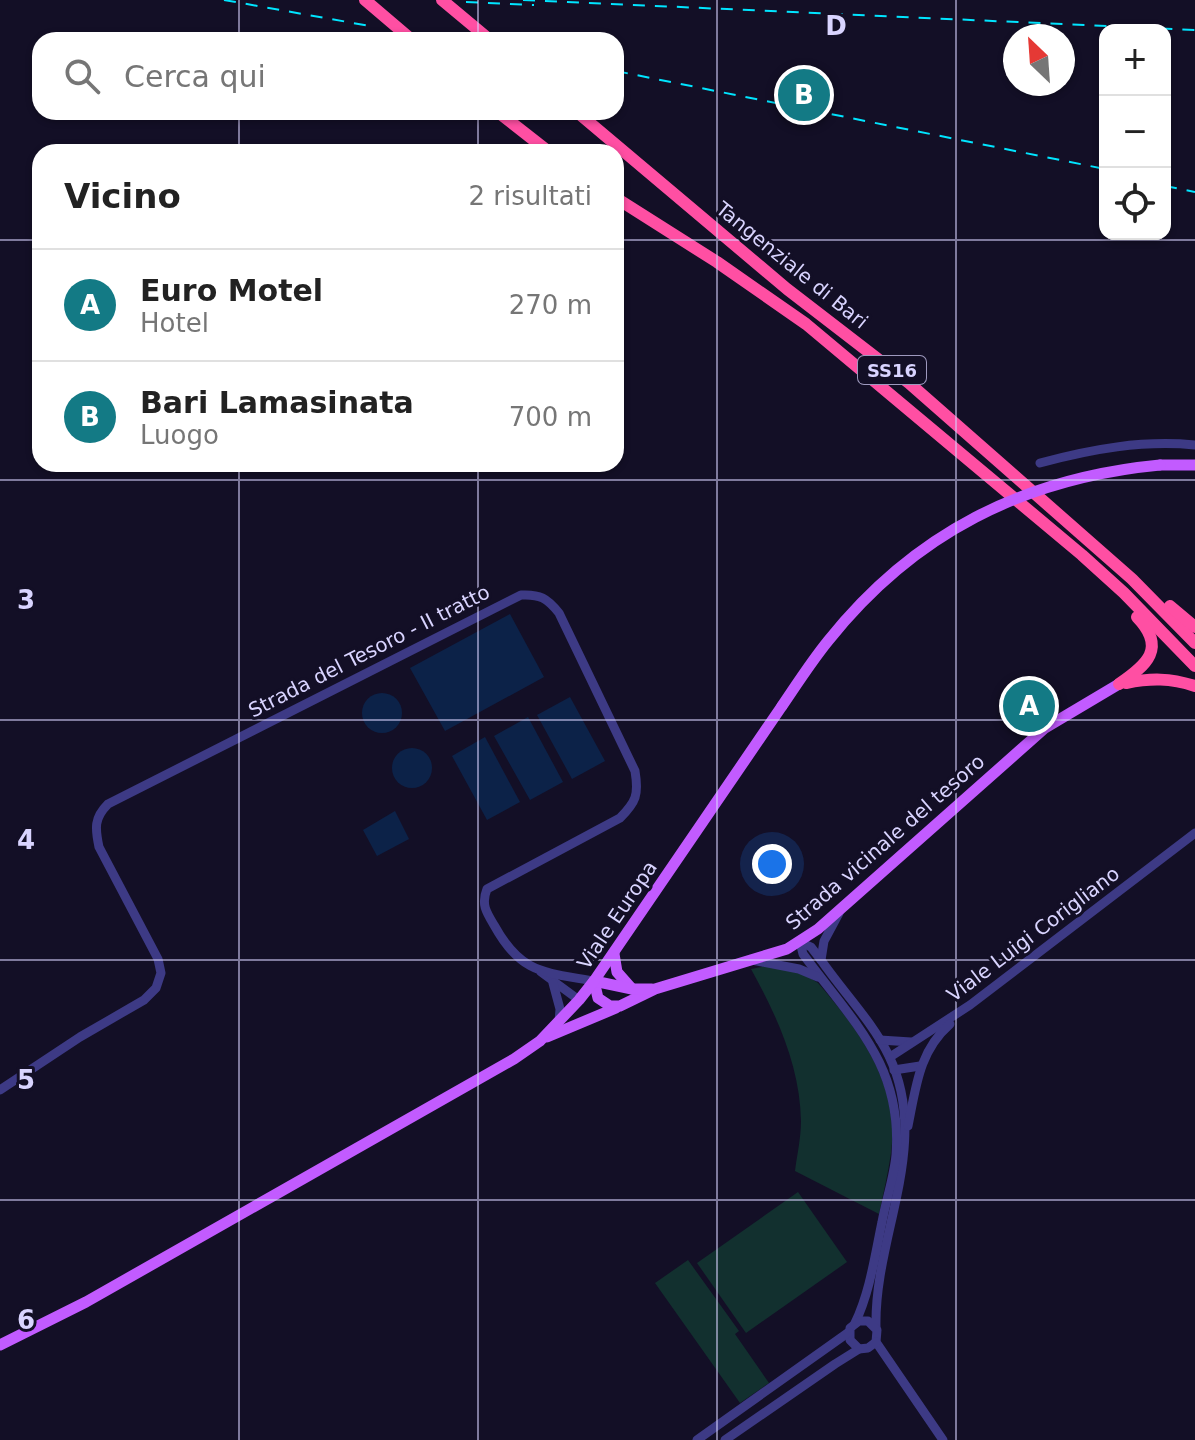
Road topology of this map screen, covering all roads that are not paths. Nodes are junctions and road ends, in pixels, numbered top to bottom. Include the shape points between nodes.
1 (365, 0) edge
2 (442, 0) edge
3 (403, 32) edge
4 (480, 32) edge
5 (508, 120) edge
6 (586, 120) edge
7 (538, 144) edge
8 (615, 144) edge
9 (624, 152) edge
10 (624, 203) edge
11 (1195, 445) edge
12 (1040, 463) dead end
13 (1195, 465) edge
14 (1132, 579) junction
15 (1124, 593) junction
16 (1195, 627) edge
17 (1195, 643) edge
18 (1195, 666) edge
19 (1119, 684) junction
20 (1195, 686) edge
21 (1195, 833) edge
22 (841, 909) junction
23 (800, 942) junction
24 (614, 954) junction
25 (752, 960) junction
26 (821, 960) junction
27 (541, 972) junction
28 (569, 977) junction
29 (820, 978) junction
30 (594, 981) junction
31 (553, 983) junction
32 (632, 989) junction
33 (655, 989) junction
34 (579, 1000) junction
35 (970, 1005) junction
36 (620, 1006) junction
37 (608, 1011) junction
38 (559, 1022) junction
39 (880, 1040) junction
40 (540, 1041) junction
41 (914, 1042) junction
42 (890, 1057) junction
43 (920, 1066) junction
44 (894, 1070) junction
45 (0, 1090) edge
46 (907, 1129) junction
47 (852, 1327) junction
48 (876, 1327) junction
49 (876, 1342) junction
50 (0, 1345) edge
51 (859, 1349) junction
52 (697, 1440) edge
53 (725, 1440) edge
54 (943, 1440) edge

1 - 3 highway, bridge
2 - 4 highway, bridge
5 - 7 highway
6 - 8 highway, Tangenziale di Bari / SS16
9 - 14 highway, Tangenziale di Bari / SS16 via 909,383
10 - 15 highway, Tangenziale di Bari / SS16 via 806,324
11 - 12 street via 1120,446
13 - 24 main road, Viale Europa, bridge via 1111,470 1021,494 968,519 910,558 828,640
14 - 16 highway
14 - 17 highway, Tangenziale di Bari / SS16
15 - 18 highway, Tangenziale di Bari / SS16
15 - 19 highway via 1150,633 1152,649 1144,666
19 - 20 highway via 1157,678
19 - 22 main road, Strada vicinale del tesoro via 1045,728
21 - 35 street, Viale Luigi Corigliano
22 - 23 main road, Strada vicinale del tesoro
22 - 26 street via 824,941
23 - 25 main road, Strada vicinale del tesoro
23 - 26 street
23 - 29 street
24 - 30 main road, Viale Europa
24 - 32 main road via 617,972
25 - 29 street
25 - 33 main road, Strada vicinale del tesoro
26 - 39 street
27 - 28 street
27 - 31 street
27 - 45 street, Strada del Tesoro - II tratto via 526,965 502,940 485,909 487,889 620,818 633,805 638,787 559,613 538,594 502,603 108,804 95,828 99,847 158,959 156,988
28 - 30 street
28 - 34 street via 577,985
29 - 47 street via 879,1057 896,1117 896,1157 873,1268
30 - 32 main road
30 - 34 main road, Viale Europa
30 - 36 main road via 598,998
31 - 34 street
31 - 38 street
32 - 33 main road
33 - 36 main road
34 - 37 main road
34 - 38 main road, Viale Europa
35 - 41 street, Viale Luigi Corigliano
35 - 43 street via 943,1029
36 - 37 main road
37 - 40 main road
38 - 40 main road, Viale Europa
39 - 41 street
39 - 42 street
40 - 50 main road, Viale Europa via 86,1302
41 - 42 street, Viale Luigi Corigliano
42 - 44 street
43 - 44 street
43 - 46 street
44 - 46 street
46 - 48 street via 877,1290
47 - 48 street via 864,1320
47 - 51 street via 850,1340
47 - 52 street
48 - 49 street
49 - 51 street
49 - 54 street
51 - 53 street

